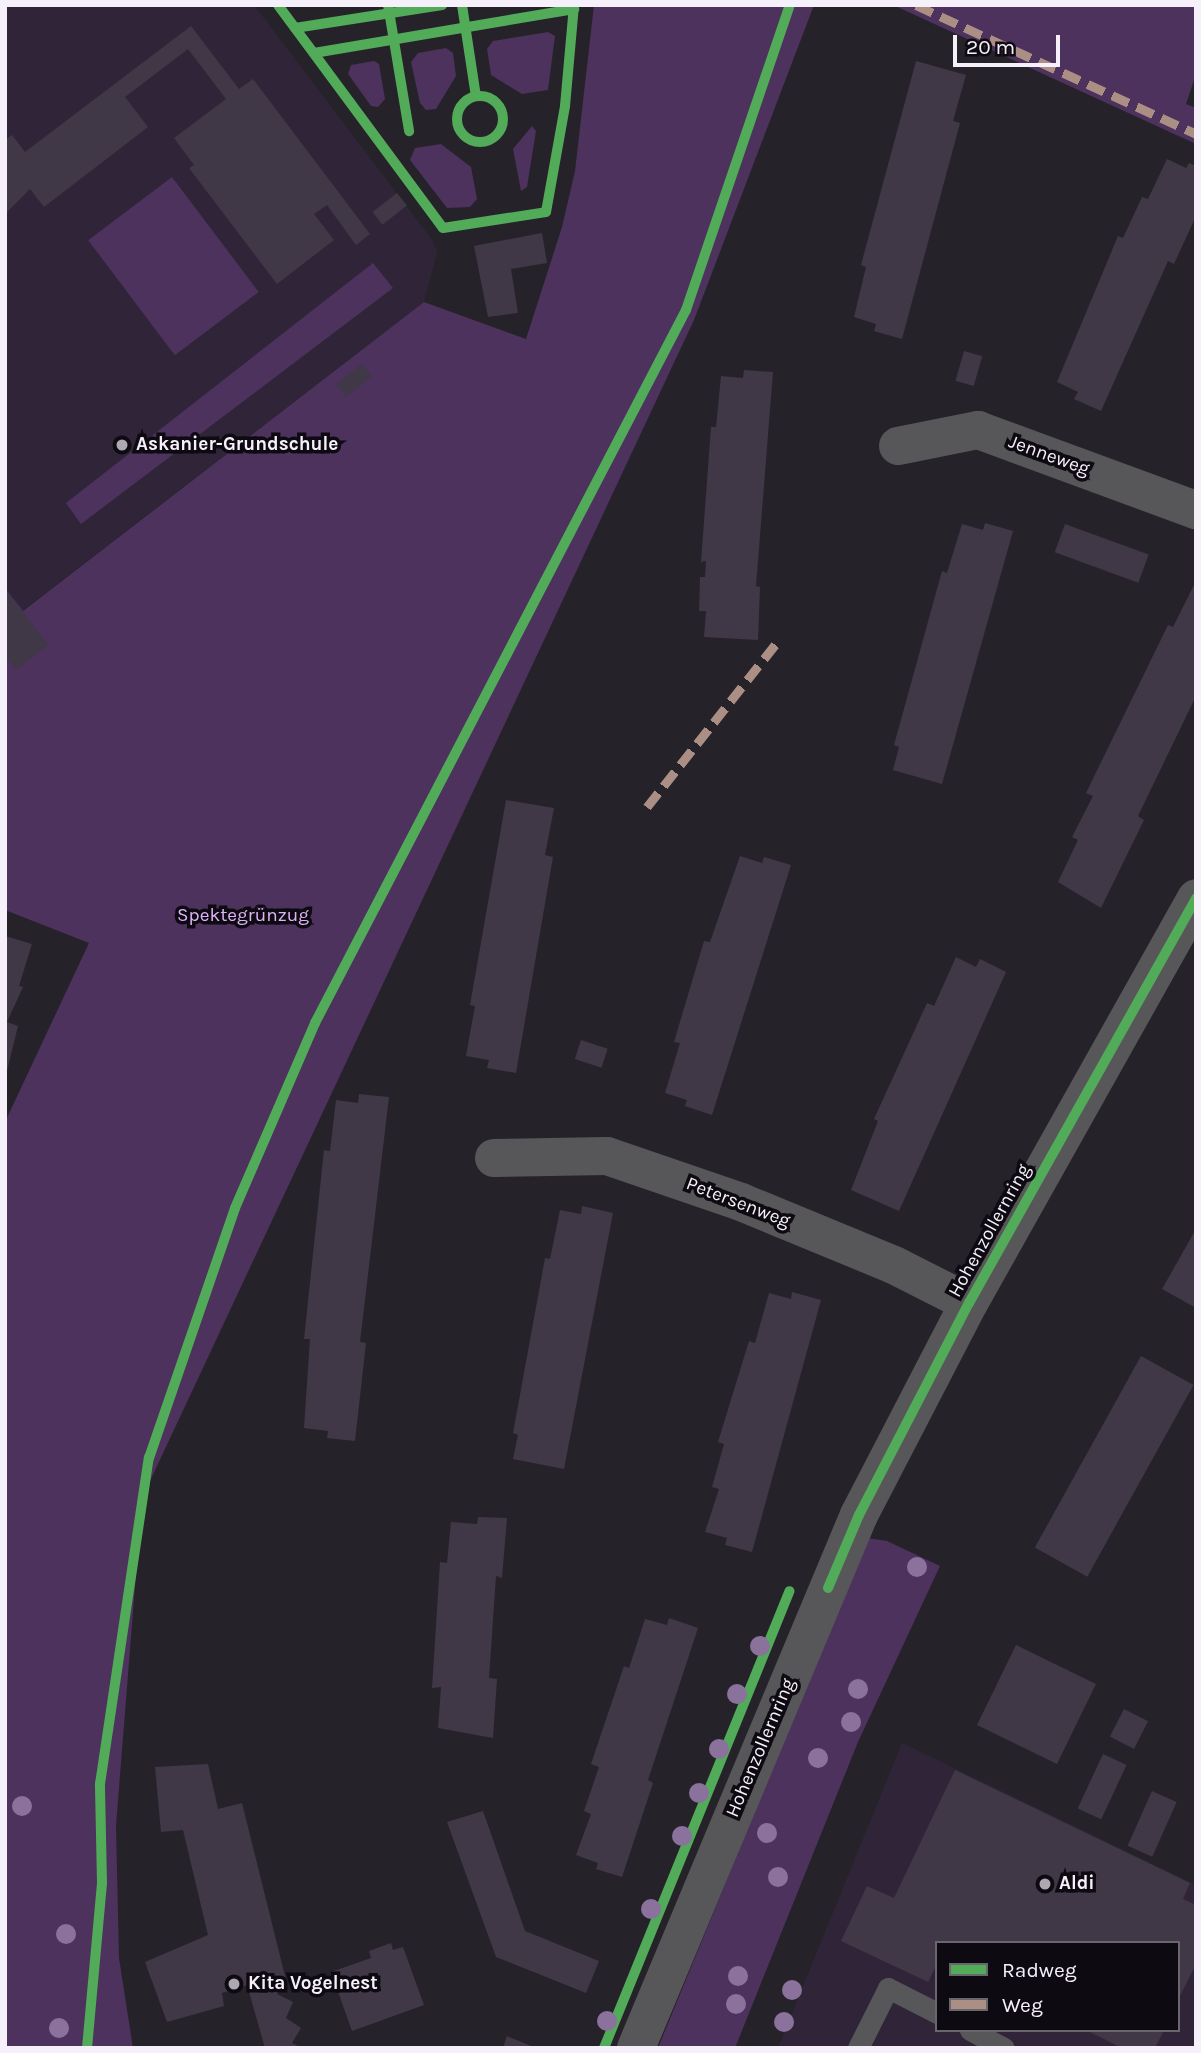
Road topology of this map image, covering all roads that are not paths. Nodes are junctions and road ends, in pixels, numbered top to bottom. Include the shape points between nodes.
1 (898, 446) dead end
2 (1196, 510) edge
3 (1196, 898) edge
4 (494, 1158) dead end
5 (969, 1303) junction
6 (935, 2012) edge
7 (974, 2032) edge
8 (636, 2048) edge
9 (858, 2048) edge
10 (1004, 2048) edge

1 - 2 street, Jenneweg via 978,430
3 - 5 street, Hohenzollernring
4 - 5 street, Petersenweg via 607,1156 765,1212 894,1265
5 - 8 street, Hohenzollernring via 859,1515
6 - 9 lane via 888,1988
7 - 10 lane

